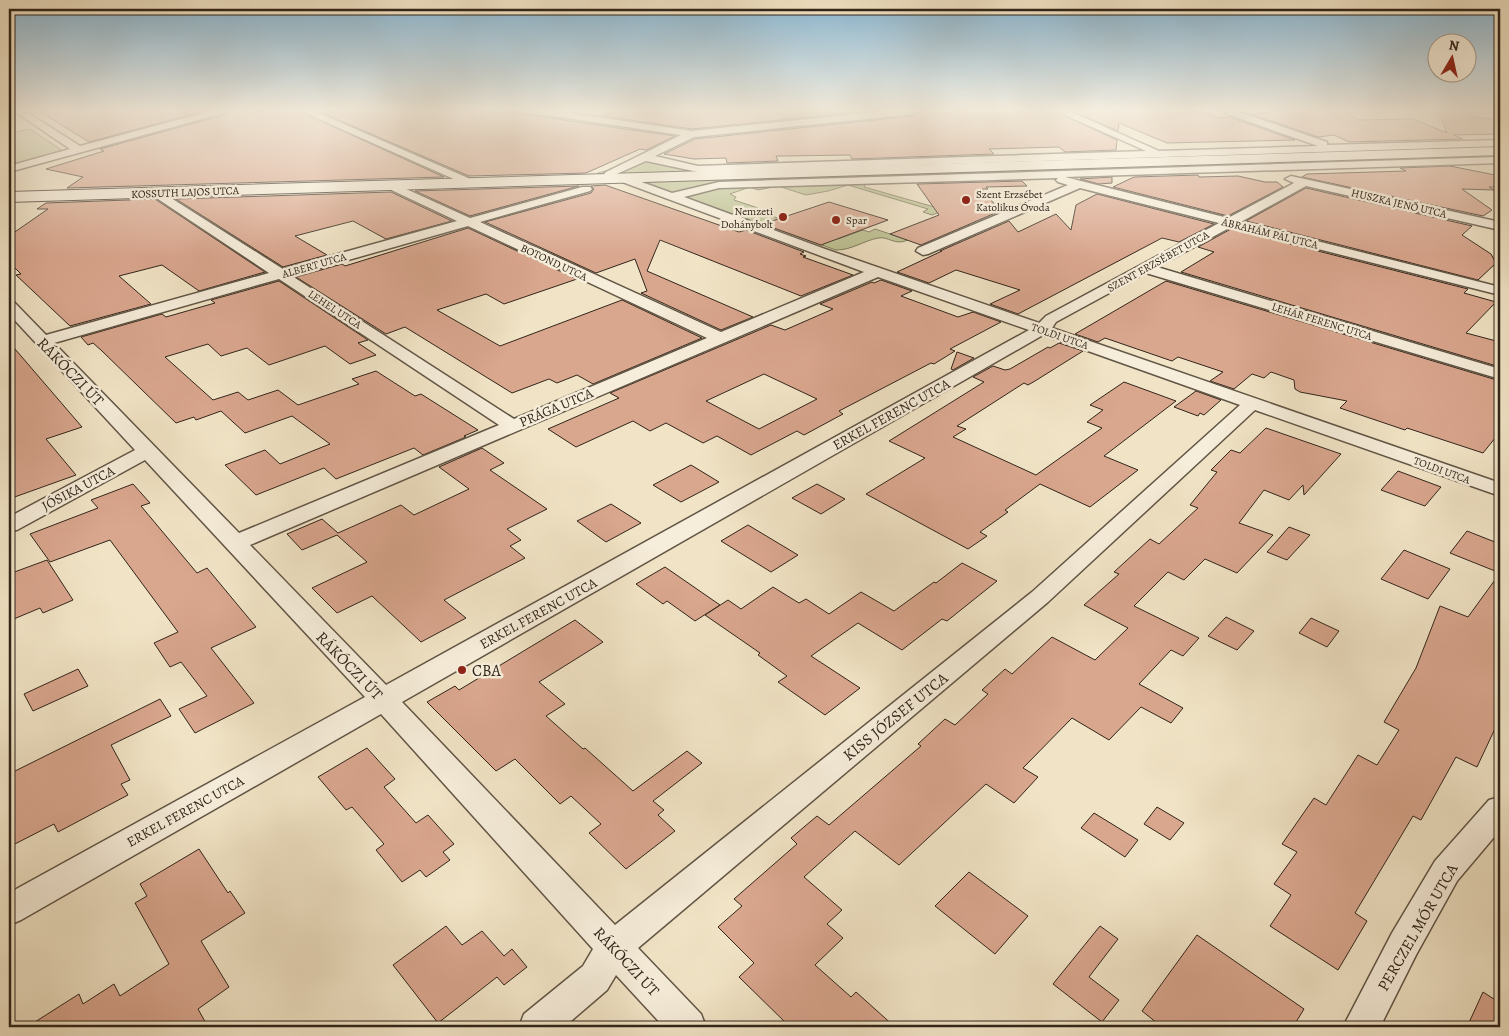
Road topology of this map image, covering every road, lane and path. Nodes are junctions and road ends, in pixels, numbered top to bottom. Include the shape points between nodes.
1 (45, 159) edge
2 (417, 159) edge
3 (640, 159) edge
4 (655, 159) edge
5 (996, 159) edge
6 (1205, 159) edge
7 (1500, 160) edge
8 (1454, 162) junction
9 (1239, 168) junction
10 (9, 169) edge
11 (1500, 170) edge
12 (1041, 175) junction
13 (615, 176) junction
14 (1305, 182) junction
15 (471, 183) junction
16 (389, 185) junction
17 (1078, 185) junction
18 (586, 189) dead end
19 (156, 193) junction
20 (9, 197) edge
21 (670, 198) junction
22 (468, 222) junction
23 (1228, 223) junction
24 (1500, 226) edge
25 (923, 251) dead end
26 (1144, 268) junction
27 (877, 272) junction
28 (281, 274) junction
29 (1500, 291) edge
30 (9, 305) edge
31 (1041, 330) junction
32 (720, 338) junction
33 (42, 341) junction
34 (1500, 374) edge
35 (1253, 403) junction
36 (513, 426) junction
37 (147, 451) junction
38 (1500, 490) edge
39 (9, 525) edge
40 (235, 543) junction
41 (384, 700) junction
42 (1500, 810) edge
43 (9, 910) edge
44 (614, 947) junction
45 (537, 1027) edge
46 (688, 1027) edge
47 (1361, 1027) edge

1 - 10 street
2 - 15 street
3 - 13 street
4 - 5 street via 698,169
6 - 13 street, KOSSUTH LAJOS UTCA
7 - 8 street
8 - 9 street
8 - 11 street
9 - 12 street
9 - 14 street, HUSZKA JENŐ UTCA
12 - 17 street, ÁBRAHÁM PÁL UTCA
12 - 21 street via 719,185
13 - 15 street, KOSSUTH LAJOS UTCA
13 - 21 street, TOLDI UTCA
14 - 23 street, SZENT ERZSÉBET UTCA
14 - 24 street, HUSZKA JENŐ UTCA
15 - 16 street, KOSSUTH LAJOS UTCA
16 - 19 street, KOSSUTH LAJOS UTCA
16 - 22 street, BOTOND UTCA
17 - 23 street, ÁBRAHÁM PÁL UTCA
17 - 25 street
18 - 22 street, ALBERT UTCA
19 - 20 street, KOSSUTH LAJOS UTCA
19 - 28 street, LEHEL UTCA
21 - 27 street, TOLDI UTCA
22 - 28 street, ALBERT UTCA
22 - 32 street, BOTOND UTCA
23 - 26 street, SZENT ERZSÉBET UTCA
23 - 29 street, ÁBRAHÁM PÁL UTCA
26 - 31 street, SZENT ERZSÉBET UTCA via 1051,320
26 - 34 street, LEHÁR FERENC UTCA
27 - 31 street, TOLDI UTCA
27 - 32 street, PRÁGA UTCA
28 - 33 street, ALBERT UTCA
28 - 36 street, LEHEL UTCA
30 - 33 street, RÁKÓCZI ÚT
31 - 35 street, TOLDI UTCA
31 - 41 street, ERKEL FERENC UTCA
32 - 36 street, PRÁGA UTCA
33 - 37 street, RÁKÓCZI ÚT
35 - 38 street, TOLDI UTCA
35 - 44 street, KISS JÓZSEF UTCA via 1040,597
36 - 40 street, PRÁGA UTCA
37 - 39 street, JÓSIKA UTCA
37 - 40 street, RÁKÓCZI ÚT
40 - 41 street, RÁKÓCZI ÚT
41 - 43 street, ERKEL FERENC UTCA
41 - 44 street, RÁKÓCZI ÚT
42 - 47 street, PERCZEL MÓR UTCA via 1446,871
44 - 45 street, KISS JÓZSEF UTCA via 595,978
44 - 46 street, RÁKÓCZI ÚT

